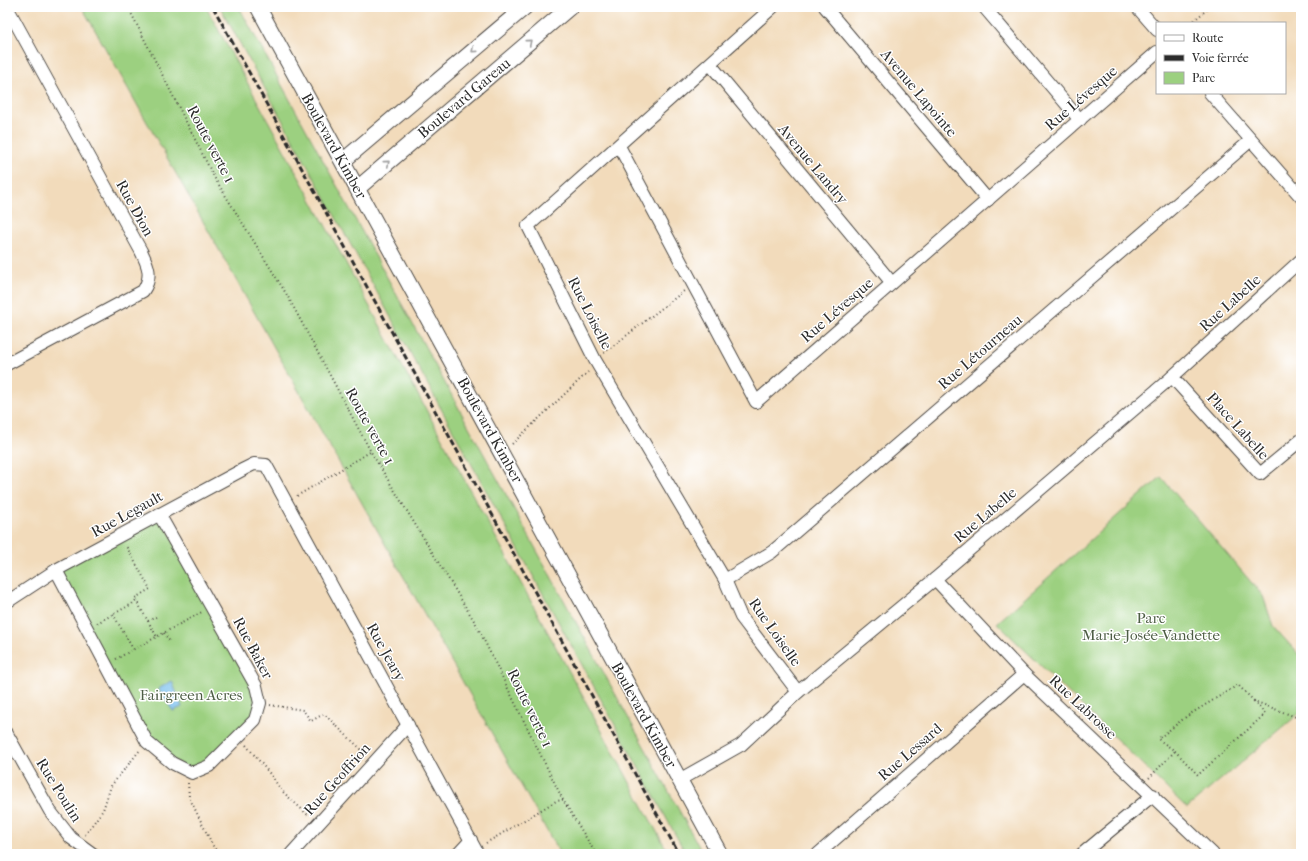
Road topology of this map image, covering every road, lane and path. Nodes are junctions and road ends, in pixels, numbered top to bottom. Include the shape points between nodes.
1 (7, 7) edge
2 (128, 7) edge
3 (258, 7) edge
4 (526, 7) edge
5 (570, 7) edge
6 (773, 7) edge
7 (825, 7) edge
8 (984, 7) edge
9 (1137, 7) edge
10 (1210, 7) edge
11 (1192, 22) edge
12 (1156, 29) edge
13 (1156, 53) edge
14 (710, 64) junction
15 (1211, 94) edge
16 (1080, 120) junction
17 (1250, 140) junction
18 (619, 146) junction
19 (343, 161) junction
20 (358, 188) junction
21 (1301, 197) edge
22 (988, 200) junction
23 (1301, 260) edge
24 (892, 283) junction
25 (693, 284) junction
26 (596, 362) junction
27 (7, 364) edge
28 (1172, 377) junction
29 (1301, 440) edge
30 (371, 452) junction
31 (502, 454) junction
32 (266, 465) joint
33 (285, 502) junction
34 (159, 514) junction
35 (121, 536) junction
36 (56, 570) junction
37 (935, 579) junction
38 (725, 580) junction
39 (135, 598) junction
40 (7, 602) edge
41 (212, 607) junction
42 (113, 614) junction
43 (156, 617) dead end
44 (148, 621) junction
45 (87, 629) junction
46 (164, 633) junction
47 (157, 637) junction
48 (170, 642) dead end
49 (133, 650) junction
50 (106, 665) junction
51 (1024, 674) junction
52 (798, 692) junction
53 (1254, 701) junction
54 (260, 703) junction
55 (1301, 719) edge
56 (408, 725) junction
57 (7, 734) edge
58 (238, 737) junction
59 (147, 742) junction
60 (1175, 751) junction
61 (374, 762) junction
62 (187, 770) junction
63 (1149, 778) dead end
64 (679, 780) junction
65 (1153, 795) junction
66 (563, 800) junction
67 (318, 824) junction
68 (79, 844) junction
69 (475, 848) edge
70 (93, 854) edge
71 (220, 854) edge
72 (291, 854) edge
73 (458, 854) edge
74 (596, 854) edge
75 (720, 854) edge
76 (818, 854) edge
77 (1082, 854) edge
78 (1213, 854) edge

1 - 27 street, Rue Dion via 141,250 150,274 143,291
2 - 30 path, Route verte 1 via 214,177 287,295
3 - 19 street, Boulevard Kimber
4 -> 19 street, Boulevard Gareau
20 -> 5 street, Boulevard Gareau
6 - 14 street, Rue Loiselle
7 - 22 street, Avenue Lapointe
8 - 16 street
9 - 12 street
10 - 11 path
13 - 16 street, Rue Lévesque
14 - 18 street, Rue Loiselle
14 - 24 street, Avenue Landry
15 - 17 street
16 - 22 street, Rue Lévesque
17 - 21 street
17 - 38 street, Rue Létourneau via 772,552
18 - 25 street, Rue Lévesque
18 - 26 street, Rue Loiselle via 528,226
19 - 20 street, Boulevard Kimber
20 - 31 street, Boulevard Kimber
22 - 24 street, Rue Lévesque
23 - 28 street, Rue Labelle
24 - 25 street, Rue Lévesque via 756,402
25 - 26 path
26 - 31 path
26 - 38 street, Rue Loiselle
28 - 29 street, Place Labelle via 1260,474
28 - 37 street, Rue Labelle
30 - 33 path
30 - 66 path, Route verte 1 via 476,624
31 - 64 street, Boulevard Kimber
32 - 33 street, Rue Jeary
32 - 34 street, Rue Legault via 254,464
33 - 56 street, Rue Jeary
34 - 35 street, Rue Legault
34 - 41 street, Rue Baker
35 - 36 street, Rue Legault
35 - 39 path via 150,589
36 - 40 street, Rue Legault
36 - 45 street
37 - 51 street, Rue Labrosse
37 - 52 street, Rue Labelle
38 - 52 street, Rue Loiselle via 741,617
39 - 42 path
39 - 44 path
41 - 46 path
41 - 54 street, Rue Baker via 256,686
42 - 45 path
42 - 49 path
43 - 44 path
44 - 47 path
45 - 50 street
46 - 47 path
46 - 48 path
47 - 49 path
49 - 50 path
50 - 59 street
51 - 65 street, Rue Labrosse
51 - 76 street, Rue Lessard
52 - 64 street, Rue Labelle via 741,744
53 - 55 path
53 - 60 path via 1238,686 1187,716 1158,739
53 - 60 path via 1265,714 1198,775
54 - 58 street, Rue Baker via 255,720
54 - 61 path via 303,710 312,721 324,714
56 - 61 street, Rue Geoffrion
56 - 69 street, Rue Jeary
57 - 68 street, Rue Poulin via 50,811 71,838
58 - 62 street, Rue Baker via 209,766 192,773
58 - 67 path via 282,791
59 - 62 street via 172,763
59 - 68 path via 111,786 103,810
60 - 63 path
61 - 67 street, Rue Geoffrion
62 - 71 path via 189,797 214,848
64 - 75 street, Boulevard Kimber
65 - 77 street
65 - 78 street, Rue Labrosse
66 - 69 path via 556,801
66 - 74 path, Route verte 1
67 - 72 street, Rue Geoffrion
68 - 70 street, Rue Poulin
69 - 73 street

